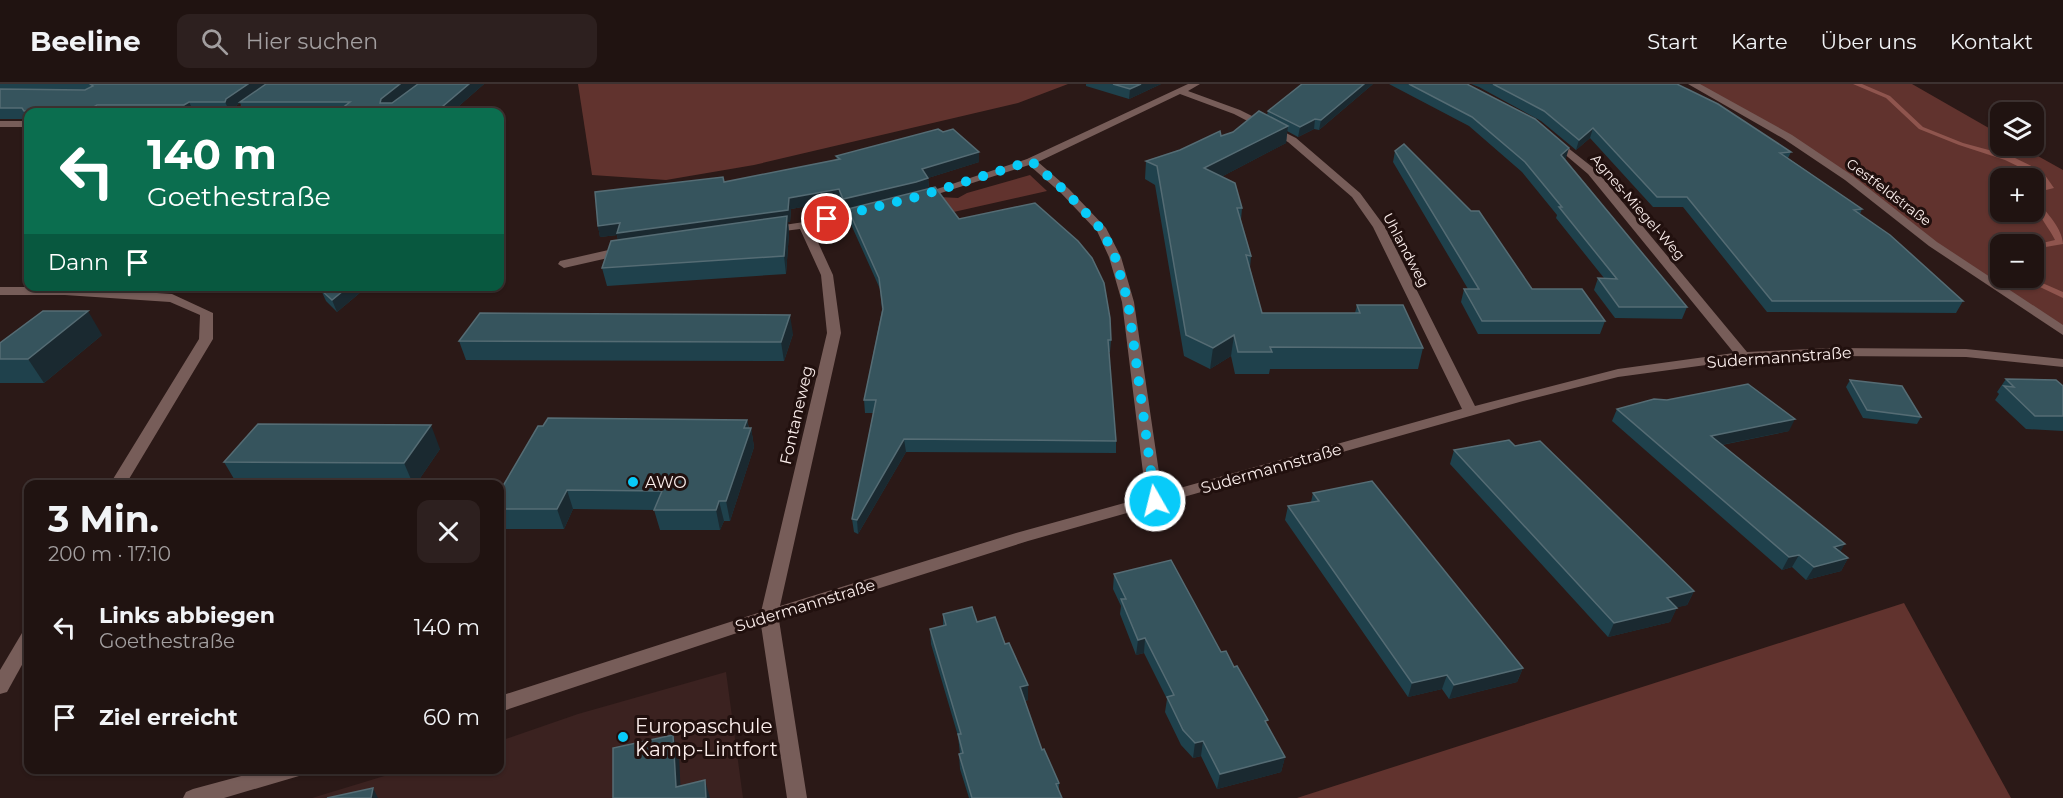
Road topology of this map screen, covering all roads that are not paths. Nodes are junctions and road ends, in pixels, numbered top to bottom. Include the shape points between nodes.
1 (277, 84) edge
2 (1195, 84) edge
3 (1693, 84) edge
4 (1179, 91) junction
5 (242, 108) edge
6 (0, 124) edge
7 (24, 124) edge
8 (1544, 131) edge
9 (1031, 161) junction
10 (908, 199) edge
11 (885, 205) edge
12 (804, 225) junction
13 (758, 231) edge
14 (641, 248) edge
15 (564, 264) dead end
16 (0, 291) edge
17 (24, 291) edge
18 (24, 291) edge
19 (65, 291) edge
20 (65, 291) edge
21 (2063, 331) edge
22 (1743, 356) junction
23 (2063, 363) edge
24 (1470, 411) junction
25 (120, 480) edge
26 (1155, 501) junction
27 (769, 616) junction
28 (24, 645) edge
29 (0, 687) edge
30 (504, 703) edge
31 (278, 774) edge
32 (194, 798) edge
33 (797, 798) edge

1 - 5 street
2 - 4 street
3 - 21 street, Gestfeldstraße via 1788,137 1934,244
4 - 9 street
4 - 24 street, Uhlandweg via 1237,112 1292,140 1356,195 1379,227
6 - 7 street
8 - 22 street, Agnes-Miegel-Weg via 1592,172
9 - 10 street
9 - 26 street via 1102,230 1115,257 1128,302
11 - 12 street
12 - 13 street
12 - 27 street, Fontaneweg via 827,275 834,333
14 - 15 street
16 - 18 street
17 - 20 street
19 - 25 street via 172,298 207,313 206,339
22 - 23 street, Sudermannstraße via 1966,353
22 - 24 street, Sudermannstraße via 1618,373
24 - 26 street, Sudermannstraße
26 - 27 street, Sudermannstraße via 1022,537
27 - 30 street, Sudermannstraße
27 - 33 street
28 - 29 street
31 - 32 street

